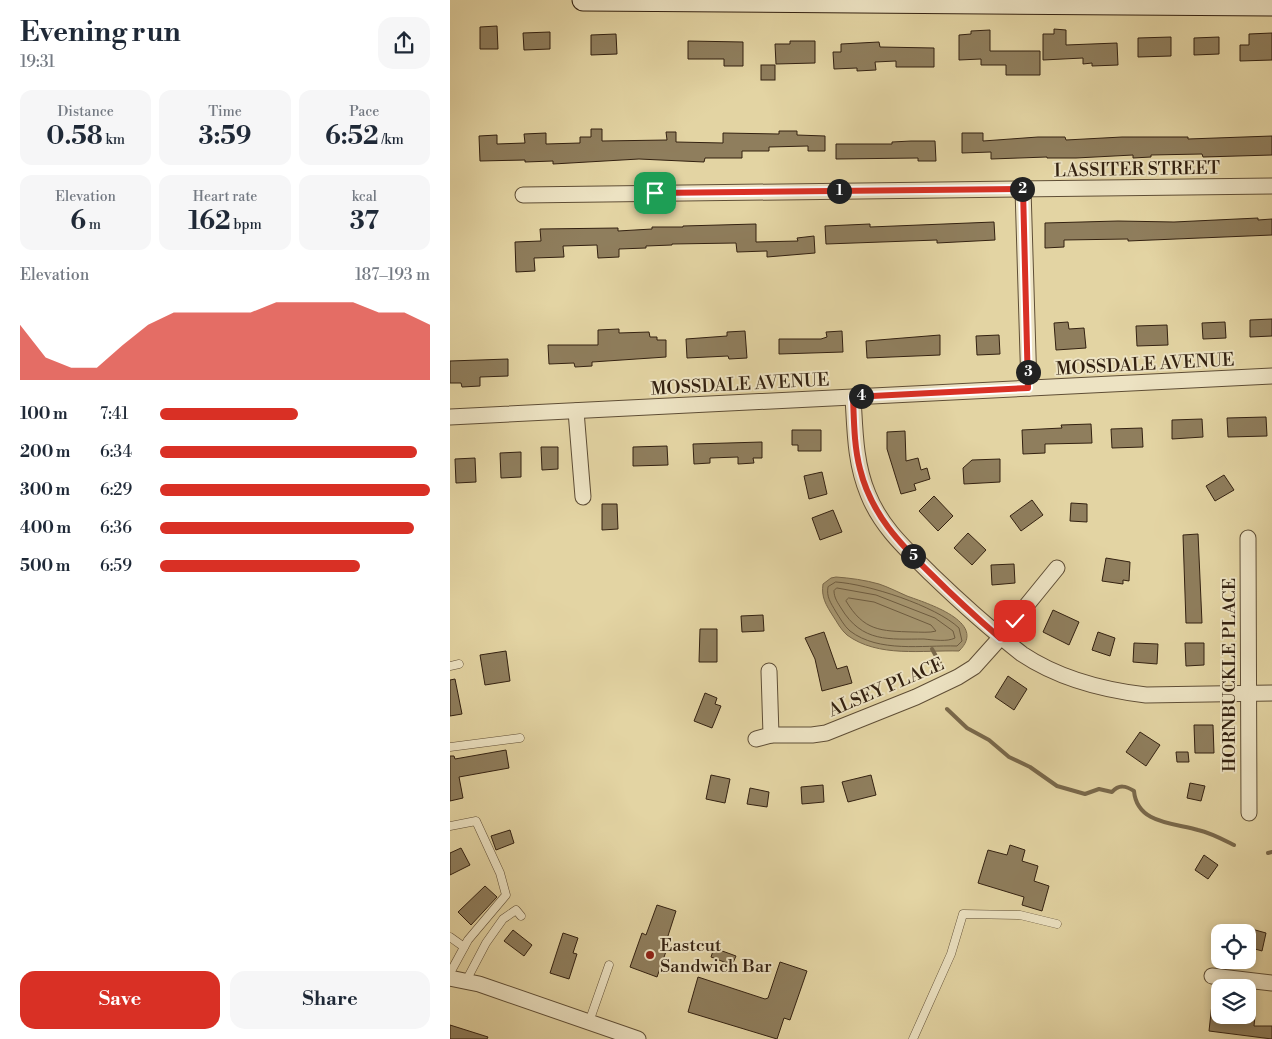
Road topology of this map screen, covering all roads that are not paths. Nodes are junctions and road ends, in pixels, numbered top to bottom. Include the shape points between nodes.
1 (583, 0) edge
2 (830, 1) edge
3 (1129, 2) edge
4 (1272, 5) edge
5 (1272, 186) edge
6 (1023, 189) junction
7 (523, 195) dead end
8 (1272, 376) edge
9 (1028, 388) junction
10 (853, 397) junction
11 (576, 411) junction
12 (450, 417) edge
13 (583, 497) dead end
14 (1248, 538) dead end
15 (1057, 568) dead end
16 (1000, 638) junction
17 (459, 664) dead end
18 (450, 666) edge
19 (769, 671) dead end
20 (1248, 693) junction
21 (1272, 693) edge
22 (771, 735) junction
23 (520, 738) dead end
24 (756, 739) dead end
25 (450, 747) edge
26 (1249, 813) dead end
27 (450, 826) edge
28 (521, 916) dead end
29 (1057, 924) dead end
30 (450, 936) edge
31 (464, 947) junction
32 (609, 965) dead end
33 (450, 973) edge
34 (1212, 976) dead end
35 (450, 978) edge
36 (466, 980) junction
37 (1272, 984) edge
38 (590, 1022) junction
39 (638, 1039) edge
40 (913, 1039) edge

1 - 2 street
2 - 3 street
3 - 4 street
5 - 6 street, LASSITER STREET
6 - 7 street, LASSITER STREET
6 - 9 street
8 - 9 street, MOSSDALE AVENUE
9 - 10 street, MOSSDALE AVENUE
10 - 11 street, MOSSDALE AVENUE
10 - 16 street via 858,459 877,513 899,542
11 - 12 street, MOSSDALE AVENUE
11 - 13 street
14 - 20 street, HORNBUCKLE PLACE
15 - 16 street, ALSEY PLACE
16 - 20 street via 1051,670 1126,693
16 - 22 street, ALSEY PLACE via 974,667 916,697 826,733
17 - 18 lane
19 - 22 street
20 - 21 street
20 - 26 street, HORNBUCKLE PLACE
22 - 24 street, ALSEY PLACE
23 - 25 lane
27 - 31 lane via 476,821 500,873 506,895
28 - 36 lane via 516,910 503,919
29 - 40 lane via 1020,915 963,914 951,954
30 - 31 lane
31 - 33 lane
32 - 38 lane
34 - 37 street
35 - 36 street
36 - 38 street
38 - 39 street

